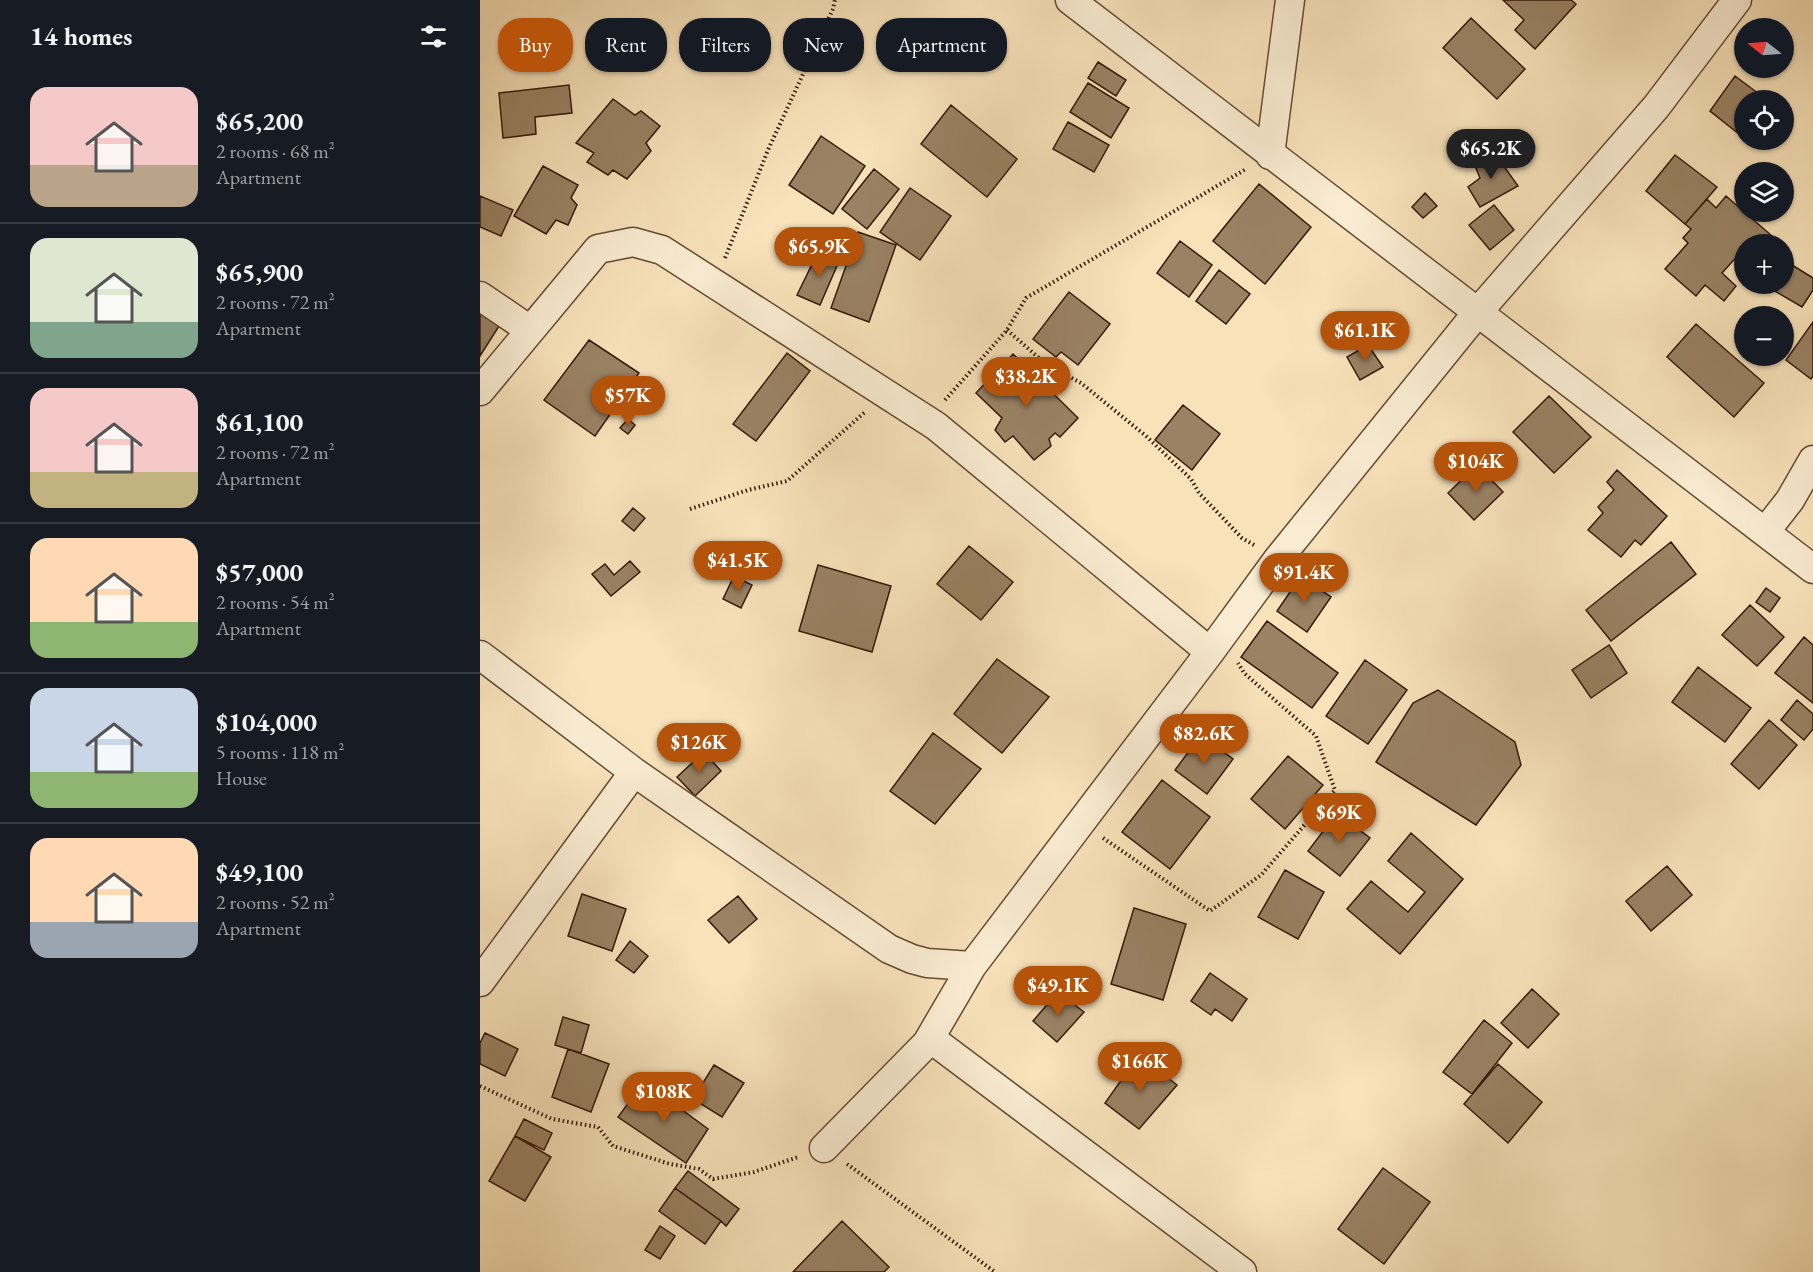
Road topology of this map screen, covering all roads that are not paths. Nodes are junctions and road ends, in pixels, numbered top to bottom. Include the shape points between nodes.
1 (1070, 0) edge
2 (1290, 0) edge
3 (1737, 0) edge
4 (1270, 155) junction
5 (480, 296) edge
6 (1477, 313) junction
7 (530, 330) junction
8 (480, 391) edge
9 (1813, 460) edge
10 (1765, 532) junction
11 (1813, 569) edge
12 (1215, 644) junction
13 (480, 655) edge
14 (634, 772) junction
15 (972, 966) junction
16 (480, 982) edge
17 (930, 1038) junction
18 (824, 1148) road end
19 (1242, 1272) edge

1 - 4 street
2 - 4 street
3 - 6 street via 1656,107
4 - 6 street
5 - 7 street
6 - 10 street
6 - 12 street via 1278,559
7 - 8 street
7 - 12 street via 598,249 633,242 662,250 927,421
9 - 10 street via 1790,500
10 - 11 street
12 - 15 street
13 - 14 street
14 - 15 street via 889,949 927,963
14 - 16 street
15 - 17 street
17 - 18 street
17 - 19 street

